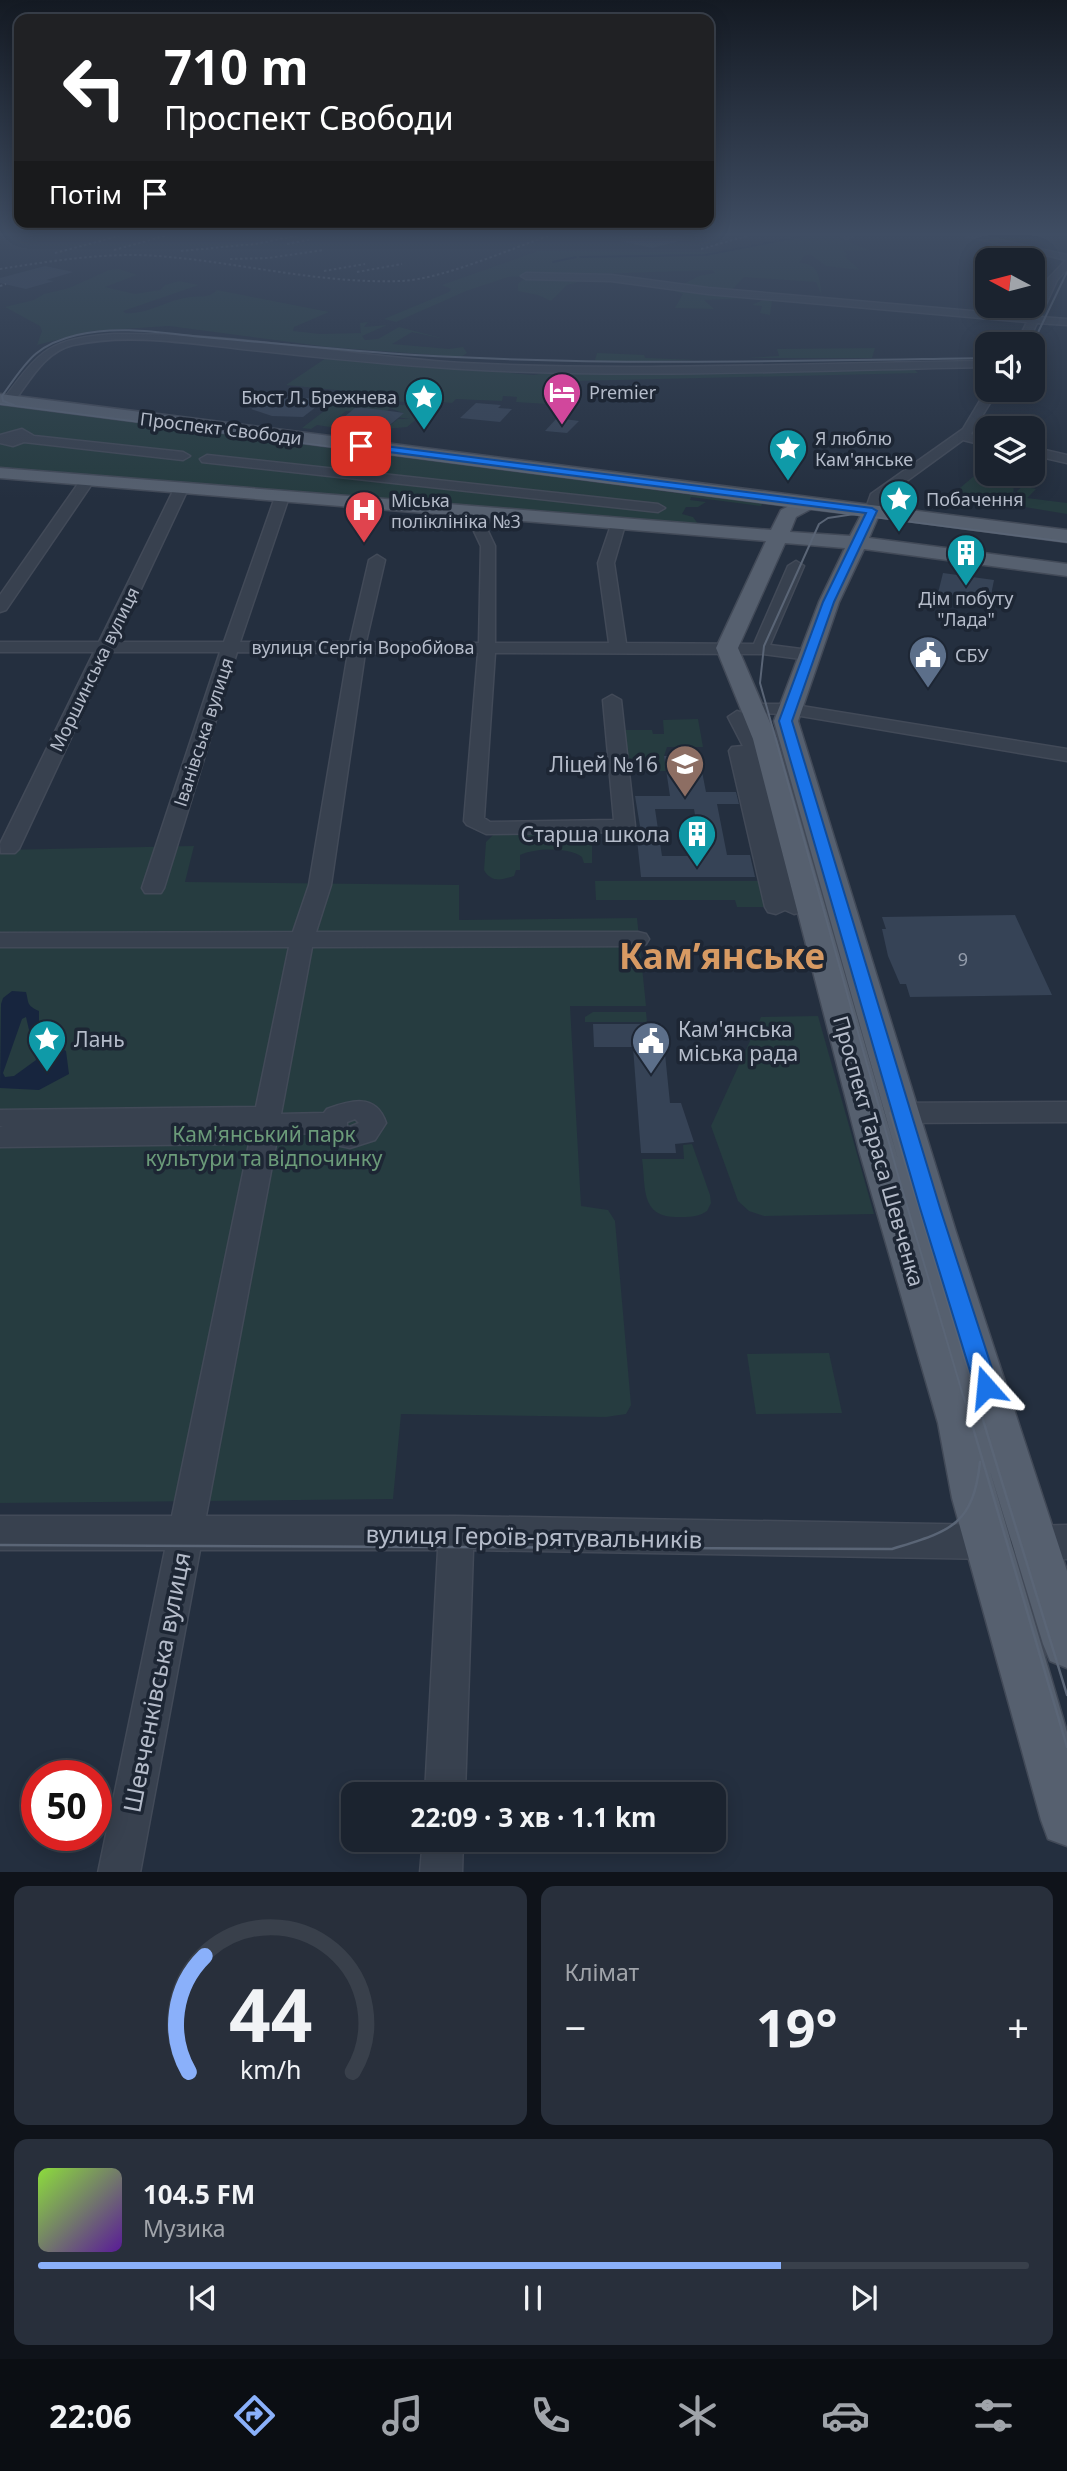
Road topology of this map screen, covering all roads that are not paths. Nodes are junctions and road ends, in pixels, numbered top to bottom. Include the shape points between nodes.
1 (975, 364) edge
2 (5, 400) edge
3 (985, 402) edge
4 (2, 436) edge
5 (962, 436) junction
6 (975, 439) edge
7 (1045, 454) edge
8 (1067, 459) edge
9 (0, 473) edge
10 (87, 481) junction
11 (181, 489) junction
12 (282, 497) junction
13 (807, 503) junction
14 (658, 508) dead end
15 (872, 511) junction
16 (486, 514) junction
17 (618, 525) junction
18 (1067, 536) edge
19 (779, 538) junction
20 (859, 543) junction
21 (377, 560) dead end
22 (796, 566) dead end
23 (1067, 570) edge
24 (0, 607) edge
25 (0, 647) edge
26 (104, 647) junction
27 (487, 647) junction
28 (230, 648) junction
29 (357, 648) junction
30 (618, 648) junction
31 (727, 648) junction
32 (760, 649) junction
33 (809, 655) junction
34 (612, 700) dead end
35 (771, 709) junction
36 (1067, 755) edge
37 (8, 849) dead end
38 (153, 888) dead end
39 (785, 907) joint
40 (638, 939) dead end
41 (0, 940) edge
42 (302, 941) junction
43 (1067, 1112) edge
44 (885, 1113) junction
45 (267, 1123) junction
46 (332, 1123) dead end
47 (1, 1124) edge
48 (0, 1533) edge
49 (456, 1533) junction
50 (186, 1534) junction
51 (986, 1542) junction
52 (1051, 1542) edge
53 (1067, 1644) edge
54 (446, 1782) edge
55 (1067, 1820) edge
56 (442, 1852) edge
57 (119, 1872) edge
58 (441, 1872) edge

1 - 2 street via 622,370 478,367 121,335 60,345 43,355
2 - 13 main road, Проспект Свободи
3 - 5 street
4 - 14 street via 22,433 26,439 183,456 201,453 208,455 207,459
5 - 6 street
5 - 15 street via 876,497
7 - 8 street
9 - 10 main road
10 - 11 main road
10 - 24 street
11 - 12 main road
11 - 26 street, Моршинська вулиця
12 - 16 main road
12 - 28 street, Іванівська вулиця
13 - 15 main road, Проспект Свободи
13 - 19 main road via 788,514
15 - 18 main road, Проспект Свободи
15 - 20 main road
16 - 17 main road
16 - 27 street via 479,527 488,546
17 - 19 main road
17 - 30 street via 606,563
19 - 20 main road
19 - 31 main road
20 - 23 main road
20 - 33 main road via 848,559
21 - 29 street
22 - 32 street
25 - 26 street, вулиця Сергія Воробйова
26 - 28 street, вулиця Сергія Воробйова
26 - 37 street, Моршинська вулиця
27 - 29 street, вулиця Сергія Воробйова
27 - 30 street, вулиця Сергія Воробйова
27 - 34 street via 474,821 486,828 625,826
28 - 29 street, вулиця Сергія Воробйова
28 - 38 street, Іванівська вулиця
29 - 42 street, Шевченківська вулиця via 320,885
30 - 31 street, вулиця Сергія Воробйова
31 - 32 street, вулиця Сергія Воробйова
31 - 35 main road, Проспект Тараса Шевченка
32 - 33 street, вулиця Сергія Воробйова
33 - 35 main road
35 - 36 street
35 - 44 main road, Проспект Тараса Шевченка via 765,739
39 - 39 street via 736,739 737,717 751,741
40 - 42 street
41 - 42 street
42 - 45 street, Шевченківська вулиця
43 - 44 street
44 - 51 main road, Проспект Тараса Шевченка
44 - 52 main road, Проспект Тараса Шевченка
45 - 46 street
45 - 47 street via 228,1134
45 - 50 street, Шевченківська вулиця
48 - 50 street, вулиця Героїв-рятувальників
49 - 50 street, вулиця Героїв-рятувальників
49 - 51 street, вулиця Героїв-рятувальників
49 - 54 street
50 - 57 street, Шевченківська вулиця
51 - 52 street, вулиця Героїв-рятувальників
51 - 55 main road, Проспект Тараса Шевченка
52 - 53 main road, Проспект Тараса Шевченка
56 - 58 street

